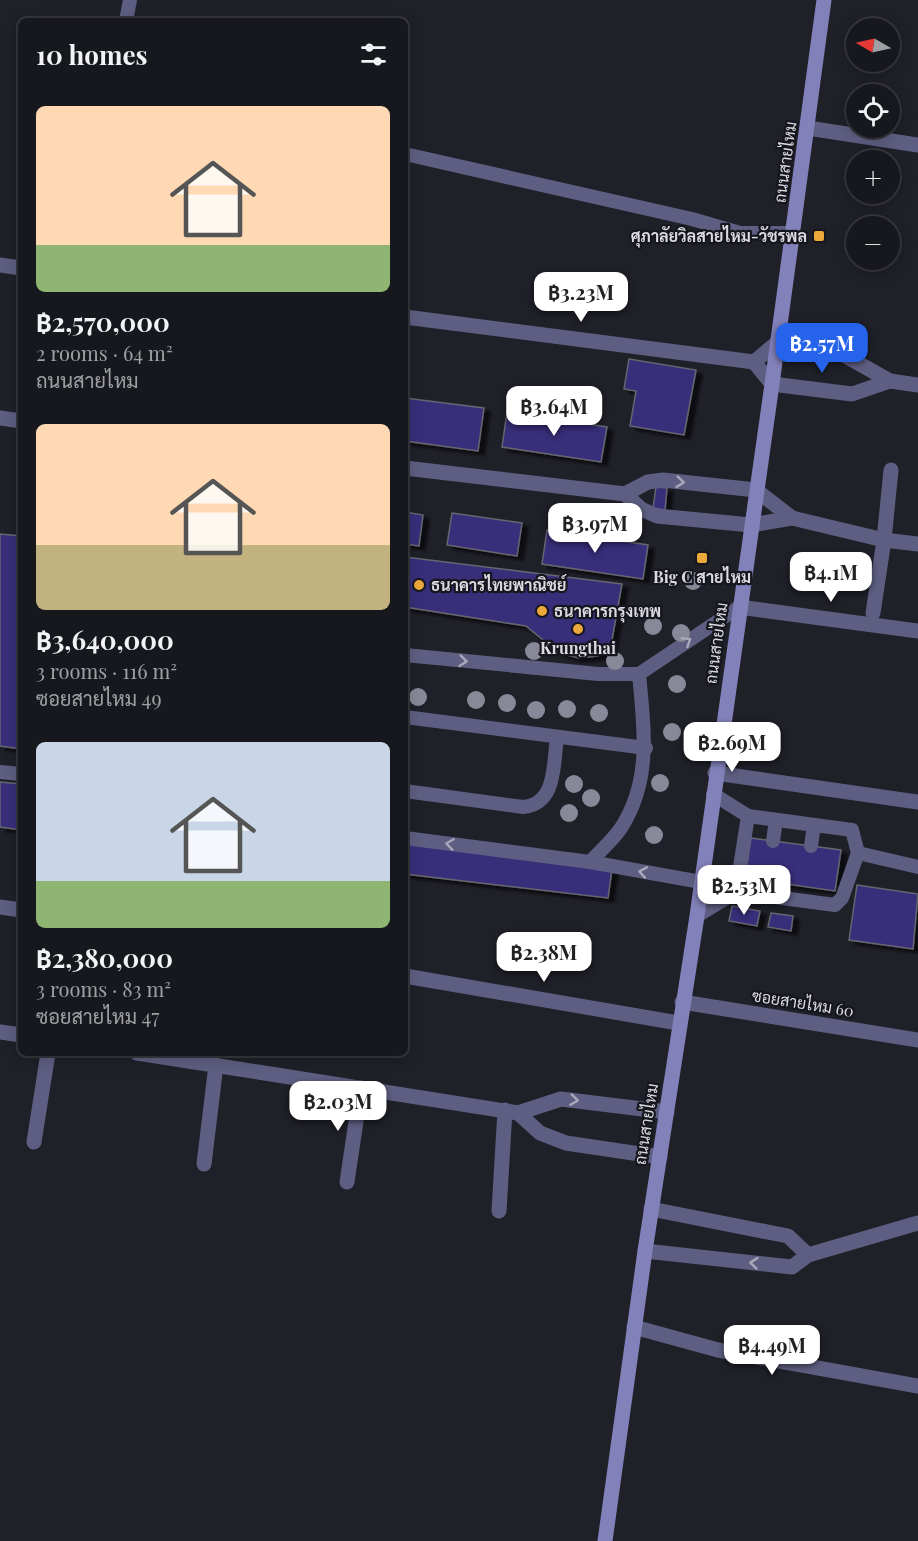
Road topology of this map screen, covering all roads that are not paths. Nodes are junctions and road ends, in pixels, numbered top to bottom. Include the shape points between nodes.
1 (130, 0) edge
2 (824, 0) edge
3 (127, 18) edge
4 (808, 128) junction
5 (918, 145) edge
6 (408, 155) edge
7 (793, 233) junction
8 (0, 266) edge
9 (18, 268) edge
10 (408, 317) edge
11 (778, 342) junction
12 (754, 362) junction
13 (890, 381) junction
14 (772, 384) junction
15 (918, 385) edge
16 (0, 418) edge
17 (18, 421) edge
18 (408, 468) edge
19 (891, 470) dead end
20 (756, 490) junction
21 (626, 494) junction
22 (792, 518) junction
23 (751, 525) junction
24 (884, 540) junction
25 (918, 544) edge
26 (739, 607) junction
27 (873, 612) dead end
28 (918, 631) edge
29 (408, 655) edge
30 (639, 674) junction
31 (408, 717) edge
32 (557, 738) junction
33 (646, 748) junction
34 (0, 772) edge
35 (715, 773) junction
36 (18, 774) edge
37 (408, 791) edge
38 (713, 794) junction
39 (918, 802) edge
40 (748, 816) junction
41 (776, 820) junction
42 (814, 825) junction
43 (408, 838) edge
44 (773, 841) dead end
45 (811, 846) dead end
46 (858, 853) junction
47 (590, 862) junction
48 (918, 867) edge
49 (767, 881) dead end
50 (701, 882) junction
51 (736, 892) junction
52 (765, 896) junction
53 (0, 906) edge
54 (18, 909) edge
55 (697, 916) junction
56 (408, 977) edge
57 (682, 1002) junction
58 (678, 1023) junction
59 (0, 1032) edge
60 (18, 1035) edge
61 (918, 1040) edge
62 (48, 1056) edge
63 (157, 1056) edge
64 (216, 1065) junction
65 (361, 1088) junction
66 (511, 1112) junction
67 (667, 1112) junction
68 (34, 1142) dead end
69 (660, 1157) junction
70 (204, 1164) dead end
71 (347, 1182) dead end
72 (651, 1209) junction
73 (499, 1211) dead end
74 (918, 1223) edge
75 (645, 1251) junction
76 (808, 1255) junction
77 (634, 1327) junction
78 (918, 1386) edge
79 (605, 1541) edge

1 - 3 lane
2 - 4 main road, ถนนสายไหม
4 - 5 street
4 - 7 main road, ถนนสายไหม
6 - 7 lane via 740,233
7 - 11 main road, ถนนสายไหม
8 - 9 street
10 - 12 street
11 - 12 street
11 - 13 street via 842,354
11 - 14 main road, ถนนสายไหม
12 - 14 street
13 - 14 street via 852,394
13 - 15 street
14 - 20 main road, ถนนสายไหม
16 - 17 street
18 - 21 street
19 - 24 street
21 -> 20 street via 648,482 663,480
20 - 22 street
20 - 23 main road, ถนนสายไหม
21 - 23 street via 641,509 657,516
22 - 23 street
22 - 24 street
23 - 26 main road, ถนนสายไหม
24 - 25 street
24 - 27 street
26 - 28 street
30 -> 26 lane
26 - 35 main road, ถนนสายไหม
29 -> 30 lane via 598,675
30 - 33 lane
31 - 32 lane
32 - 33 lane
32 - 37 lane via 550,787 544,799 534,806
33 - 47 lane via 638,793 621,828
34 - 36 lane
35 - 38 main road, ถนนสายไหม
35 - 39 street
38 - 40 lane
38 - 50 main road, ถนนสายไหม
40 - 41 lane
40 - 51 lane
41 - 42 lane
41 - 44 lane
42 - 45 lane
42 - 46 lane via 852,830
47 -> 43 lane
46 - 48 lane
46 - 52 lane via 842,898 835,905 804,893
50 -> 47 lane
49 - 52 lane
50 - 55 main road, ถนนสายไหม
51 - 52 lane
51 - 55 lane
53 - 54 street
55 - 57 main road, ถนนสายไหม
56 - 58 street
57 - 58 main road, ถนนสายไหม
57 - 61 street, ซอยสายไหม 60
58 - 67 main road, ถนนสายไหม
59 - 60 street
62 - 68 street
63 - 64 street
64 - 65 street
64 - 70 street
65 - 66 street
65 - 71 street
66 -> 67 street via 561,1099
66 - 69 street via 540,1133 566,1143
66 - 73 street
67 - 69 main road, ถนนสายไหม
69 - 72 main road, ถนนสายไหม
72 - 75 main road, ถนนสายไหม
72 - 76 street via 788,1236
74 - 76 street
76 -> 75 street via 792,1267
75 - 77 main road, ถนนสายไหม
77 - 78 street via 718,1350
77 - 79 main road, ถนนสายไหม

